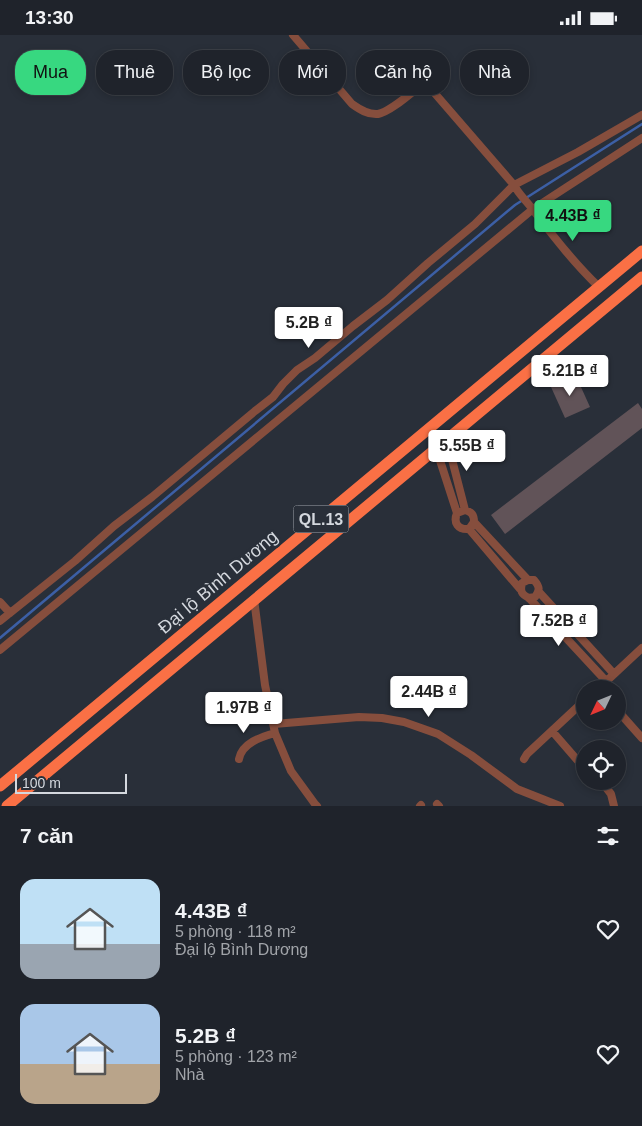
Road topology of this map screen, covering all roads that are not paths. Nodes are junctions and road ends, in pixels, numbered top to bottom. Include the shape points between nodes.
1 (293, 35) edge
2 (642, 115) edge
3 (642, 138) edge
4 (516, 188) junction
5 (533, 209) junction
6 (642, 251) edge
7 (642, 277) edge
8 (599, 287) junction
9 (615, 300) junction
10 (433, 425) junction
11 (423, 433) junction
12 (446, 440) junction
13 (436, 448) junction
14 (461, 511) junction
15 (471, 525) junction
16 (528, 580) junction
17 (520, 589) junction
18 (539, 592) junction
19 (528, 598) junction
20 (254, 599) junction
21 (0, 602) edge
22 (10, 613) junction
23 (0, 621) edge
24 (642, 648) edge
25 (0, 650) edge
26 (614, 674) junction
27 (605, 680) edge
28 (607, 680) edge
29 (576, 708) edge
30 (626, 720) edge
31 (274, 724) junction
32 (552, 731) junction
33 (275, 733) junction
34 (642, 738) edge
35 (239, 759) dead end
36 (524, 759) dead end
37 (576, 759) edge
38 (0, 786) edge
39 (608, 790) edge
40 (314, 805) edge
41 (8, 806) edge
42 (560, 806) edge
43 (614, 806) edge

1 - 4 street via 352,104 363,111 377,114 390,109 425,82
2 - 4 street
3 - 5 street
4 - 5 street
4 - 22 street via 387,300 297,370 273,397
5 - 8 street
5 - 25 street
6 - 8 highway, Đại lộ Bình Dương / QL.13
7 - 9 highway, Đại lộ Bình Dương / QL.13
8 - 9 highway
8 - 10 highway, Đại lộ Bình Dương / QL.13
9 - 12 highway, Đại lộ Bình Dương / QL.13
10 - 11 highway, Đại lộ Bình Dương / QL.13
10 - 12 highway
11 - 13 highway
11 - 38 highway, Đại lộ Bình Dương / QL.13
12 - 13 highway, Đại lộ Bình Dương / QL.13
12 - 14 street
13 - 14 street
13 - 20 highway, Đại lộ Bình Dương / QL.13
14 - 15 street via 469,511 474,516
14 - 15 street via 455,518 458,527 464,529
15 - 16 street
15 - 17 street
16 - 17 street
16 - 18 street via 538,585
17 - 19 street
18 - 19 street
18 - 26 street
19 - 27 street
20 - 31 street
20 - 41 highway, Đại lộ Bình Dương / QL.13
21 - 22 street
22 - 23 street
24 - 26 street
26 - 28 street
29 - 32 street
30 - 34 street
31 - 33 street
31 - 42 street via 359,717 404,722 438,734 517,789
32 - 36 street
32 - 37 street
33 - 35 street via 247,746
33 - 40 street via 291,771
39 - 43 street

